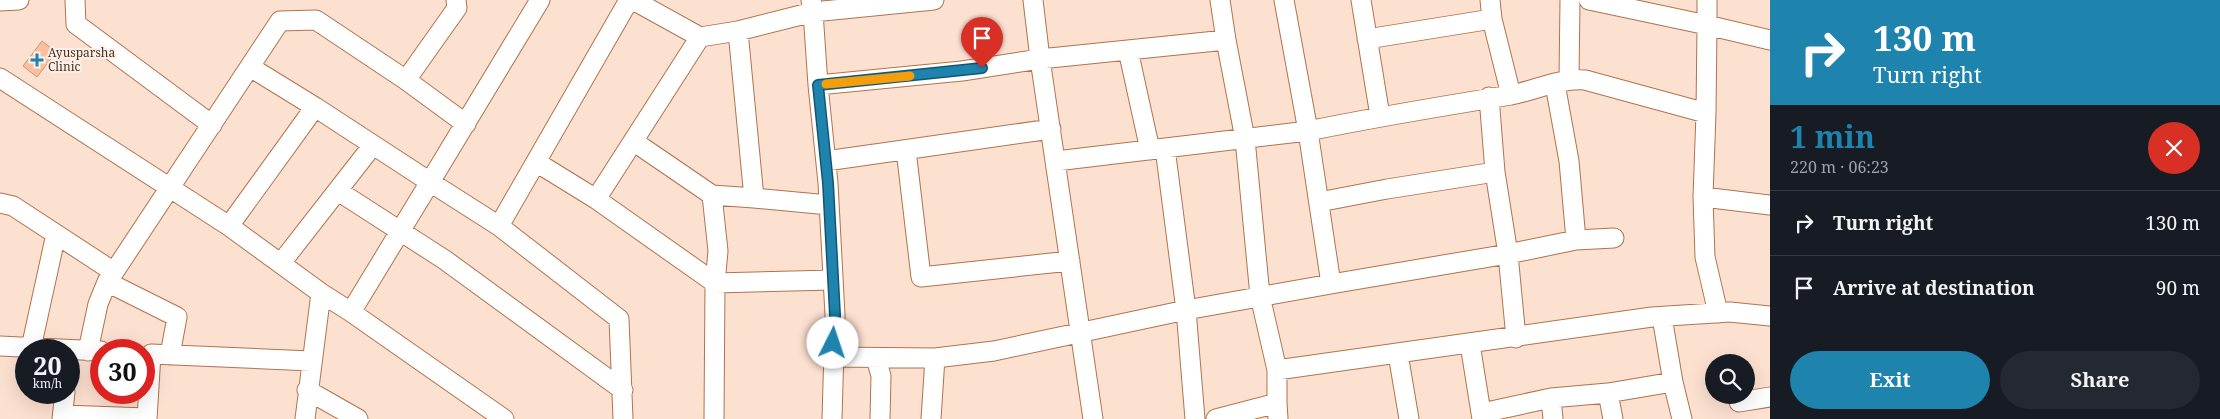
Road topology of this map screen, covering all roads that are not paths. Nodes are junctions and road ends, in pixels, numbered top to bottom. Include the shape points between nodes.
1 (19, 0) edge
2 (75, 0) edge
3 (456, 0) edge
4 (540, 0) edge
5 (631, 0) edge
6 (934, 0) edge
7 (1033, 0) edge
8 (1220, 0) edge
9 (1284, 0) edge
10 (1361, 0) edge
11 (1570, 0) edge
12 (1589, 0) edge
13 (1707, 0) edge
14 (0, 2) edge
15 (812, 6) edge
16 (1491, 9) edge
17 (1707, 25) junction
18 (738, 31) junction
19 (700, 37) junction
20 (1367, 39) junction
21 (1226, 40) junction
22 (1770, 40) edge
23 (1128, 50) junction
24 (1040, 59) junction
25 (250, 67) junction
26 (0, 78) edge
27 (406, 80) junction
28 (1571, 80) junction
29 (818, 85) junction
30 (1511, 95) junction
31 (1489, 97) junction
32 (314, 107) junction
33 (1706, 113) junction
34 (1380, 116) junction
35 (466, 124) junction
36 (212, 125) junction
37 (1051, 129) junction
38 (1308, 131) junction
39 (1244, 139) junction
40 (633, 142) junction
41 (373, 145) junction
42 (1158, 149) junction
43 (906, 150) junction
44 (826, 161) junction
45 (1056, 161) junction
46 (536, 162) junction
47 (1495, 172) junction
48 (430, 182) junction
49 (170, 190) junction
50 (338, 191) junction
51 (712, 196) junction
52 (1703, 197) junction
53 (754, 198) junction
54 (596, 199) junction
55 (1319, 202) junction
56 (0, 203) edge
57 (829, 205) junction
58 (1770, 205) edge
59 (229, 226) junction
60 (499, 226) junction
61 (401, 231) junction
62 (56, 234) junction
63 (1614, 238) dead end
64 (1576, 240) junction
65 (1508, 254) junction
66 (1070, 261) junction
67 (281, 263) junction
68 (111, 277) junction
69 (833, 280) junction
70 (715, 284) junction
71 (1331, 284) junction
72 (321, 293) junction
73 (1260, 296) junction
74 (1186, 310) junction
75 (352, 312) junction
76 (1718, 313) junction
77 (1770, 316) edge
78 (1662, 317) junction
79 (1080, 332) junction
80 (1516, 338) junction
81 (33, 339) edge
82 (96, 339) edge
83 (1470, 344) junction
84 (0, 346) edge
85 (15, 347) edge
86 (155, 354) edge
87 (1398, 354) junction
88 (170, 355) junction
89 (832, 357) junction
90 (876, 358) junction
91 (934, 358) junction
92 (311, 361) junction
93 (1277, 370) junction
94 (1673, 382) junction
95 (307, 390) junction
96 (623, 390) junction
97 (1608, 393) junction
98 (1770, 396) edge
99 (1550, 398) junction
100 (1755, 399) edge
101 (64, 404) edge
102 (147, 404) edge
103 (1277, 411) edge
104 (1482, 416) edge
105 (62, 417) edge
106 (147, 419) edge
107 (305, 419) edge
108 (358, 419) edge
109 (504, 419) edge
110 (623, 419) edge
111 (714, 419) edge
112 (832, 419) edge
113 (880, 419) edge
114 (931, 419) edge
115 (1093, 419) edge
116 (1195, 419) edge
117 (1216, 419) edge
118 (1409, 419) edge
119 (1553, 419) edge
120 (1613, 419) edge
121 (1682, 419) edge

1 - 14 street
2 - 36 street via 76,24
3 - 27 street via 457,8
4 - 35 street
5 - 19 street
5 - 46 street
6 - 15 street
7 - 24 street
8 - 21 street
9 - 38 street
10 - 20 street
11 - 28 street
12 - 17 street
13 - 17 street
15 - 18 street
15 - 29 street
16 - 20 street
16 - 30 street
17 - 22 street
17 - 33 street
18 - 19 street
18 - 53 street
19 - 40 street
20 - 34 street
21 - 23 street
21 - 39 street
23 - 24 street
23 - 42 street
24 - 29 street via 962,71
24 - 37 street
25 - 27 street via 280,21 316,20
25 - 32 street
25 - 36 street
26 - 49 street
27 - 35 street
28 - 30 street
28 - 33 street
28 - 64 street via 1569,161
29 - 44 street
30 - 31 street
31 - 34 street
31 - 47 street
32 - 41 street
32 - 59 street
33 - 52 street
34 - 38 street
35 - 48 street
36 - 49 street
37 - 43 street
37 - 45 street
38 - 39 street
38 - 55 street
39 - 42 street
39 - 73 street
40 - 51 street
40 - 54 street
41 - 48 street
41 - 50 street
42 - 45 street
42 - 74 street
43 - 44 street
43 - 66 street via 921,277
44 - 57 street
45 - 66 street
46 - 54 street
46 - 60 street
47 - 55 street
47 - 65 street
48 - 60 street
48 - 61 street
49 - 59 street
49 - 68 street
50 - 61 street
50 - 67 street
51 - 53 street
51 - 70 street via 718,251
52 - 58 street
52 - 76 street via 1706,257
53 - 57 street
54 - 70 street
55 - 71 street
56 - 62 street via 13,206
57 - 69 street
59 - 67 street
60 - 96 street via 619,319
61 - 75 street
61 - 96 street
62 - 68 street
62 - 81 street
63 - 64 street
64 - 65 street
65 - 71 street
65 - 80 street
66 - 79 street
67 - 72 street
68 - 82 street via 98,304
68 - 88 street via 177,317
69 - 70 street
69 - 89 street
70 - 111 street
71 - 73 street
72 - 75 street
72 - 92 street
73 - 74 street
73 - 93 street
74 - 79 street
74 - 116 street
75 - 109 street
76 - 77 street
76 - 78 street
78 - 80 street
78 - 94 street
79 - 91 street via 994,351
79 - 115 street
80 - 83 street
83 - 87 street
83 - 104 street
84 - 85 street
86 - 88 street
87 - 93 street
87 - 118 street
88 - 92 street
89 - 90 street
89 - 112 street
90 - 91 street
90 - 113 street via 881,376
91 - 114 street
92 - 95 street
93 - 103 street
94 - 97 street
94 - 121 street
95 - 107 street
95 - 108 street
96 - 110 street
97 - 99 street
97 - 120 street
98 - 100 street
99 - 104 street
99 - 119 street
101 - 105 street
102 - 106 street
103 - 117 street
105 - 106 street

